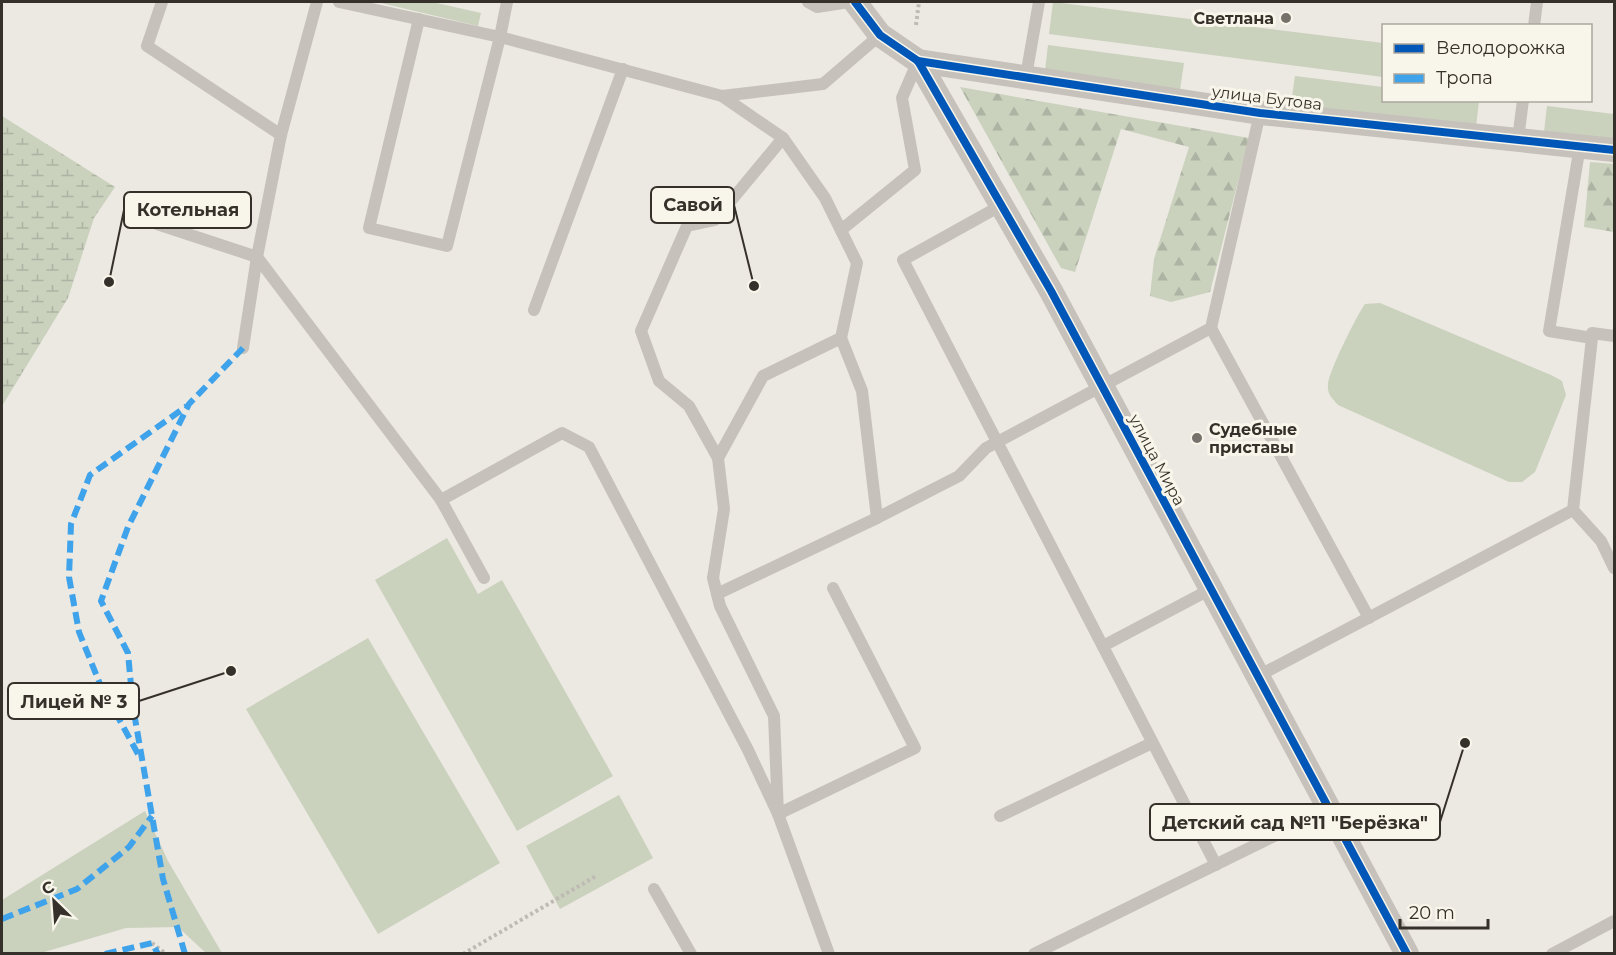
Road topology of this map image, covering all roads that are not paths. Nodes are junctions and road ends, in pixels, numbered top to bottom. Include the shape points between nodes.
1 (162, 2) edge
2 (317, 2) edge
3 (339, 2) edge
4 (507, 2) edge
5 (808, 2) edge
6 (849, 2) edge
7 (855, 2) edge
8 (1039, 2) edge
9 (1538, 2) edge
10 (419, 19) junction
11 (1534, 24) edge
12 (880, 35) junction
13 (500, 37) junction
14 (918, 61) junction
15 (623, 69) junction
16 (1026, 76) junction
17 (722, 96) junction
18 (1523, 102) edge
19 (1260, 113) junction
20 (281, 135) junction
21 (783, 138) junction
22 (1518, 139) junction
23 (1580, 146) junction
24 (1614, 150) edge
25 (1002, 206) junction
26 (157, 224) dead end
27 (841, 230) junction
28 (257, 257) junction
29 (534, 310) dead end
30 (1211, 328) junction
31 (1614, 336) edge
32 (841, 338) junction
33 (1592, 338) junction
34 (243, 348) dead end
35 (1102, 386) junction
36 (997, 442) junction
37 (718, 458) junction
38 (441, 500) junction
39 (1573, 510) junction
40 (877, 518) junction
41 (1614, 568) edge
42 (484, 578) dead end
43 (833, 588) dead end
44 (1211, 589) junction
45 (717, 594) junction
46 (1369, 618) junction
47 (1102, 646) junction
48 (1258, 676) junction
49 (1152, 742) junction
50 (1329, 809) junction
51 (778, 814) junction
52 (1000, 816) dead end
53 (1215, 865) junction
54 (654, 889) dead end
55 (1614, 921) edge
56 (1559, 952) edge
57 (691, 954) edge
58 (829, 954) edge
59 (1034, 954) edge
60 (1407, 954) edge

1 - 20 lane via 147,46
2 - 20 lane
3 - 10 lane
4 - 13 lane
5 - 6 lane via 817,7
7 - 12 street, улица Мира
8 - 16 lane
9 - 11 lane
10 - 13 lane
10 - 13 lane via 369,228 447,246
12 - 14 street, улица Мира
12 - 17 lane via 823,84
13 - 15 lane
14 - 16 street, улица Бутова
14 - 25 street, улица Мира
14 - 27 lane via 902,98 915,170
15 - 17 lane
15 - 29 lane
16 - 19 street, улица Бутова
17 - 21 lane
18 - 22 lane
19 - 22 street, улица Бутова
19 - 30 lane
20 - 28 lane
21 - 27 lane via 825,198
21 - 37 lane via 715,220 687,226 641,331 659,381 689,406
22 - 23 street, улица Бутова
23 - 24 street, улица Бутова
23 - 33 lane via 1549,331
25 - 35 street, улица Мира
25 - 36 lane via 903,260
26 - 28 lane
27 - 32 lane via 857,263
28 - 34 lane
28 - 38 lane
30 - 35 lane
30 - 46 lane
31 - 33 lane via 1592,333
32 - 37 lane via 763,376
32 - 40 lane via 862,391
33 - 39 lane
35 - 36 lane
35 - 44 street, улица Мира
36 - 40 lane via 959,476
36 - 47 lane
37 - 45 lane via 724,509 713,578
38 - 42 lane
38 - 51 lane via 562,433 589,447
39 - 41 lane via 1601,541
39 - 46 lane
40 - 45 lane
43 - 51 lane via 915,748
44 - 47 lane
44 - 48 street, улица Мира
45 - 51 lane via 774,716
46 - 48 lane
47 - 49 lane
48 - 50 street, улица Мира
49 - 52 lane
49 - 53 lane
50 - 53 lane
50 - 60 street, улица Мира
51 - 58 lane
53 - 59 lane
54 - 57 lane
55 - 56 lane

